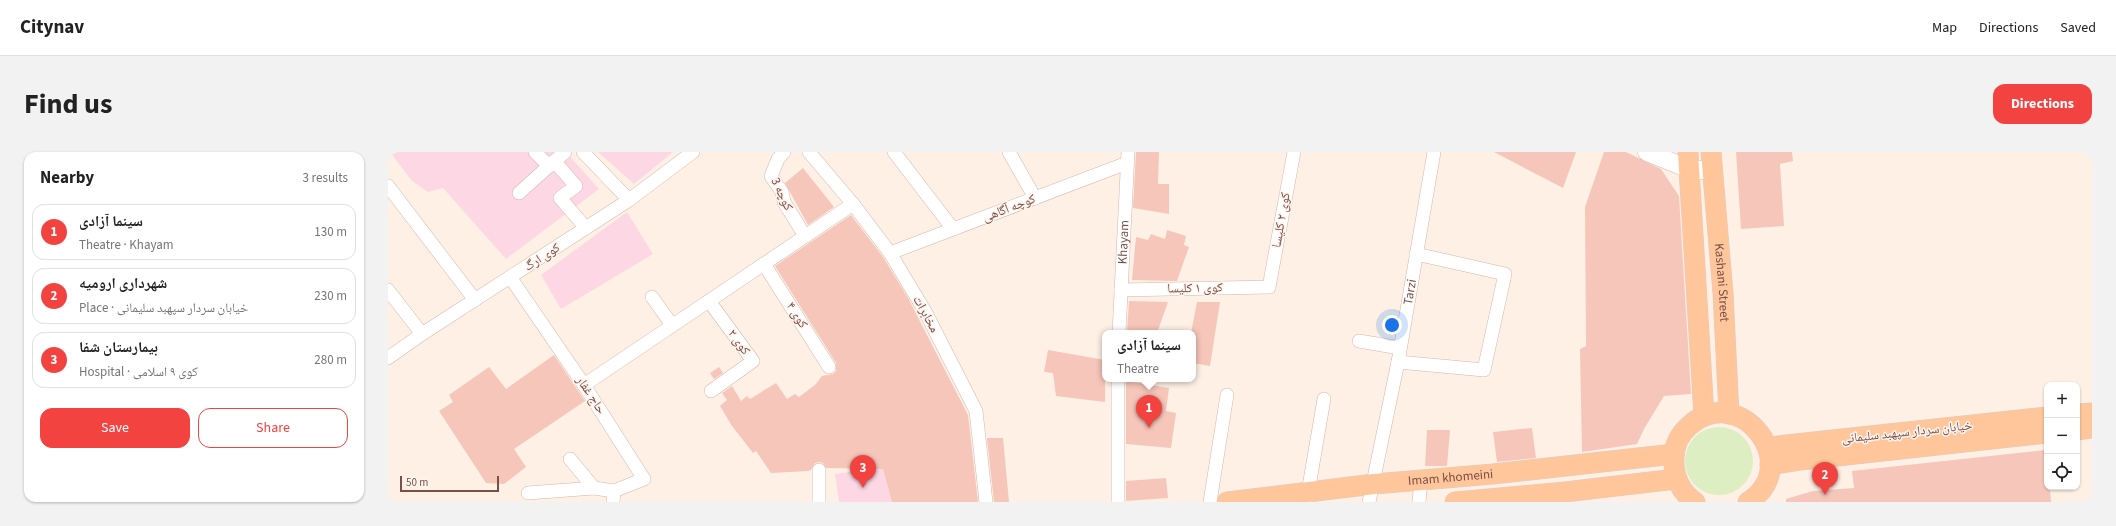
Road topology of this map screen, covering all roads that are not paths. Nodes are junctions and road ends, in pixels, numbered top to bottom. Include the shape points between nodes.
1 (535, 152) edge
2 (565, 152) edge
3 (583, 152) edge
4 (693, 152) edge
5 (784, 152) edge
6 (809, 152) edge
7 (894, 152) edge
8 (1009, 152) edge
9 (1294, 152) edge
10 (1434, 152) edge
11 (1647, 152) edge
12 (1127, 157) edge
13 (1689, 160) edge
14 (1711, 161) edge
15 (552, 164) junction
16 (388, 186) edge
17 (519, 193) dead end
18 (1035, 198) junction
19 (629, 200) junction
20 (854, 204) junction
21 (586, 228) junction
22 (953, 229) junction
23 (805, 236) junction
24 (890, 253) junction
25 (1416, 254) junction
26 (764, 264) junction
27 (510, 277) junction
28 (1268, 287) joint
29 (388, 290) edge
30 (1121, 290) junction
31 (652, 297) dead end
32 (475, 300) junction
33 (709, 301) junction
34 (672, 325) junction
35 (1119, 330) edge
36 (422, 334) junction
37 (1359, 341) dead end
38 (1400, 348) junction
39 (388, 358) edge
40 (1398, 362) junction
41 (829, 367) dead end
42 (1118, 382) edge
43 (584, 385) junction
44 (711, 391) dead end
45 (1227, 395) dead end
46 (1324, 399) dead end
47 (2092, 413) edge
48 (1729, 414) junction
49 (2080, 414) edge
50 (1704, 416) junction
51 (2044, 417) edge
52 (2092, 428) edge
53 (2080, 430) edge
54 (2044, 433) edge
55 (1674, 454) junction
56 (1769, 456) junction
57 (570, 459) dead end
58 (819, 470) dead end
59 (1676, 478) junction
60 (1420, 481) junction
61 (594, 488) junction
62 (528, 493) dead end
63 (1372, 493) edge
64 (614, 497) edge
65 (1308, 497) edge
66 (819, 502) edge
67 (986, 502) edge
68 (1118, 502) edge
69 (1210, 502) edge
70 (1227, 502) edge
71 (1419, 502) edge
72 (1455, 502) edge
73 (1695, 502) edge
74 (1748, 502) edge

1 - 15 street
2 - 15 street
3 - 19 street
4 - 19 street, کوی ارگ
5 - 23 street, کوچه 3 via 771,176
6 - 20 street, مخابرات
7 - 22 street
8 - 18 street
9 - 28 street, کوی ۲ کلیسا
10 - 25 street, Tarzi
11 - 13 street
12 - 18 street, کوچه آگاهی
12 - 30 street, Khayam
13 - 14 street
13 - 50 main road
14 - 48 main road, Kashani Street via 1723,292
15 - 17 street
15 - 21 street via 576,186 560,198
16 - 32 street
18 - 22 street, کوچه آگاهی
19 - 21 street, کوی ارگ
20 - 23 street
20 - 24 street, مخابرات
21 - 27 street, کوی ارگ
22 - 24 street, کوچه آگاهی
23 - 26 street
24 - 67 street, مخابرات via 926,313 976,411
25 - 38 street, Tarzi
25 - 40 street via 1505,274 1484,370
26 - 33 street
26 - 41 street, کوی ۴
27 - 32 street, کوی ارگ
27 - 43 street, حاج غفار
28 - 30 street, کوی ۱ کلیسا
29 - 36 street
30 - 35 street, Khayam
31 - 34 street
32 - 36 street, کوی ارگ
33 - 34 street
33 - 44 street, کوی ۲ via 753,361
34 - 43 street
36 - 39 street, کوی ارگ
37 - 38 street
38 - 40 street, Tarzi
40 - 63 street, Tarzi
42 - 68 street
43 - 64 street, حاج غفار via 644,479
45 - 69 street
46 - 65 street
47 - 49 main road
48 - 50 main road
48 - 56 main road via 1749,422 1763,437
50 - 55 main road via 1684,431 1677,441
51 - 56 main road, خیابان سردار سپهبد سلیمانی
52 - 53 main road
54 - 56 main road, خیابان سردار سپهبد سلیمانی
55 - 59 main road
55 - 60 main road, Imam khomeini
56 - 74 main road via 1766,480 1761,490
57 - 61 street
58 - 66 street
59 - 72 main road, Imam khomeini
59 - 73 main road via 1682,490
60 - 63 main road, Imam khomeini
60 - 71 street
61 - 62 street
61 - 64 street
63 - 65 main road, Imam khomeini
65 - 70 main road, Imam khomeini

